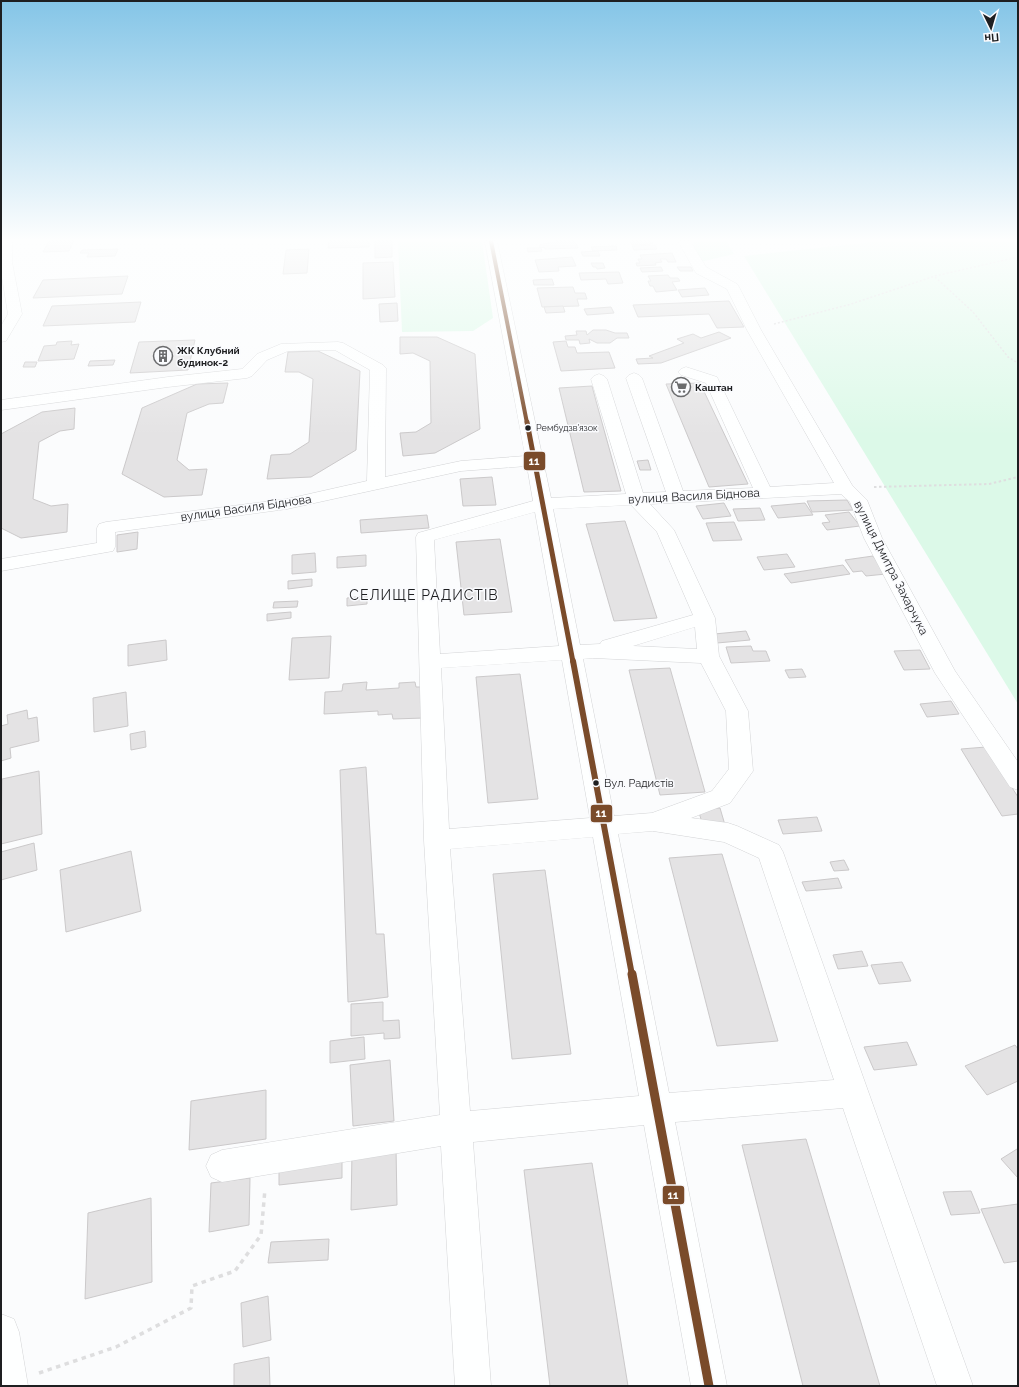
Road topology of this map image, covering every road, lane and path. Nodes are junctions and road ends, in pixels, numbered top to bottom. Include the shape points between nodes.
1 (14, 306) edge
2 (504, 306) edge
3 (742, 306) edge
4 (845, 306) edge
5 (966, 306) edge
6 (754, 330) junction
7 (3, 333) edge
8 (1018, 363) edge
9 (686, 372) dead end
10 (634, 378) dead end
11 (599, 379) dead end
12 (1, 405) edge
13 (534, 460) junction
14 (1018, 478) edge
15 (376, 485) junction
16 (845, 488) junction
17 (764, 492) junction
18 (676, 496) junction
19 (636, 498) junction
20 (543, 504) junction
21 (1, 565) edge
22 (705, 618) junction
23 (582, 652) junction
24 (708, 656) junction
25 (430, 662) junction
26 (1018, 780) edge
27 (654, 822) junction
28 (604, 826) junction
29 (437, 840) junction
30 (854, 1093) junction
31 (656, 1108) junction
32 (456, 1128) junction
33 (268, 1158) junction
34 (222, 1166) dead end
35 (1, 1332) edge
36 (10, 1385) edge
37 (472, 1386) edge
38 (709, 1386) edge
39 (955, 1386) edge

1 - 7 street via 15,314
2 - 13 street
3 - 6 street, вулиця Дмитра Захарчука
4 - 6 path
5 - 8 path via 1008,357
6 - 16 street, вулиця Дмитра Захарчука
9 - 17 street via 712,380
10 - 18 street
11 - 19 street
12 - 15 street via 247,373 262,357 286,347 338,346 378,368
13 - 15 street, вулиця Василя Біднова via 461,466
13 - 20 street
14 - 16 path via 989,484
15 - 21 street, вулиця Василя Біднова via 287,504 106,528 106,547
16 - 17 street, вулиця Василя Біднова
16 - 26 street, вулиця Дмитра Захарчука via 858,500 873,538 946,674
17 - 18 street, вулиця Василя Біднова
18 - 19 street, вулиця Василя Біднова
19 - 20 street, вулиця Василя Біднова
19 - 22 street via 665,530
20 - 23 street
20 - 25 street, вулиця Василя Біднова via 425,538
22 - 23 street
22 - 24 street
23 - 24 street
23 - 25 street
23 - 28 street
24 - 27 street via 737,711 741,771 721,796
25 - 29 street
27 - 28 street
27 - 30 street via 728,833 770,852
28 - 29 street
28 - 31 street
29 - 32 street
30 - 31 street
30 - 39 street
31 - 32 street
31 - 38 street
32 - 33 street
32 - 37 street
33 - 34 street
33 - 36 path via 261,1235 235,1271 192,1286 191,1308 116,1347
35 - 36 street

